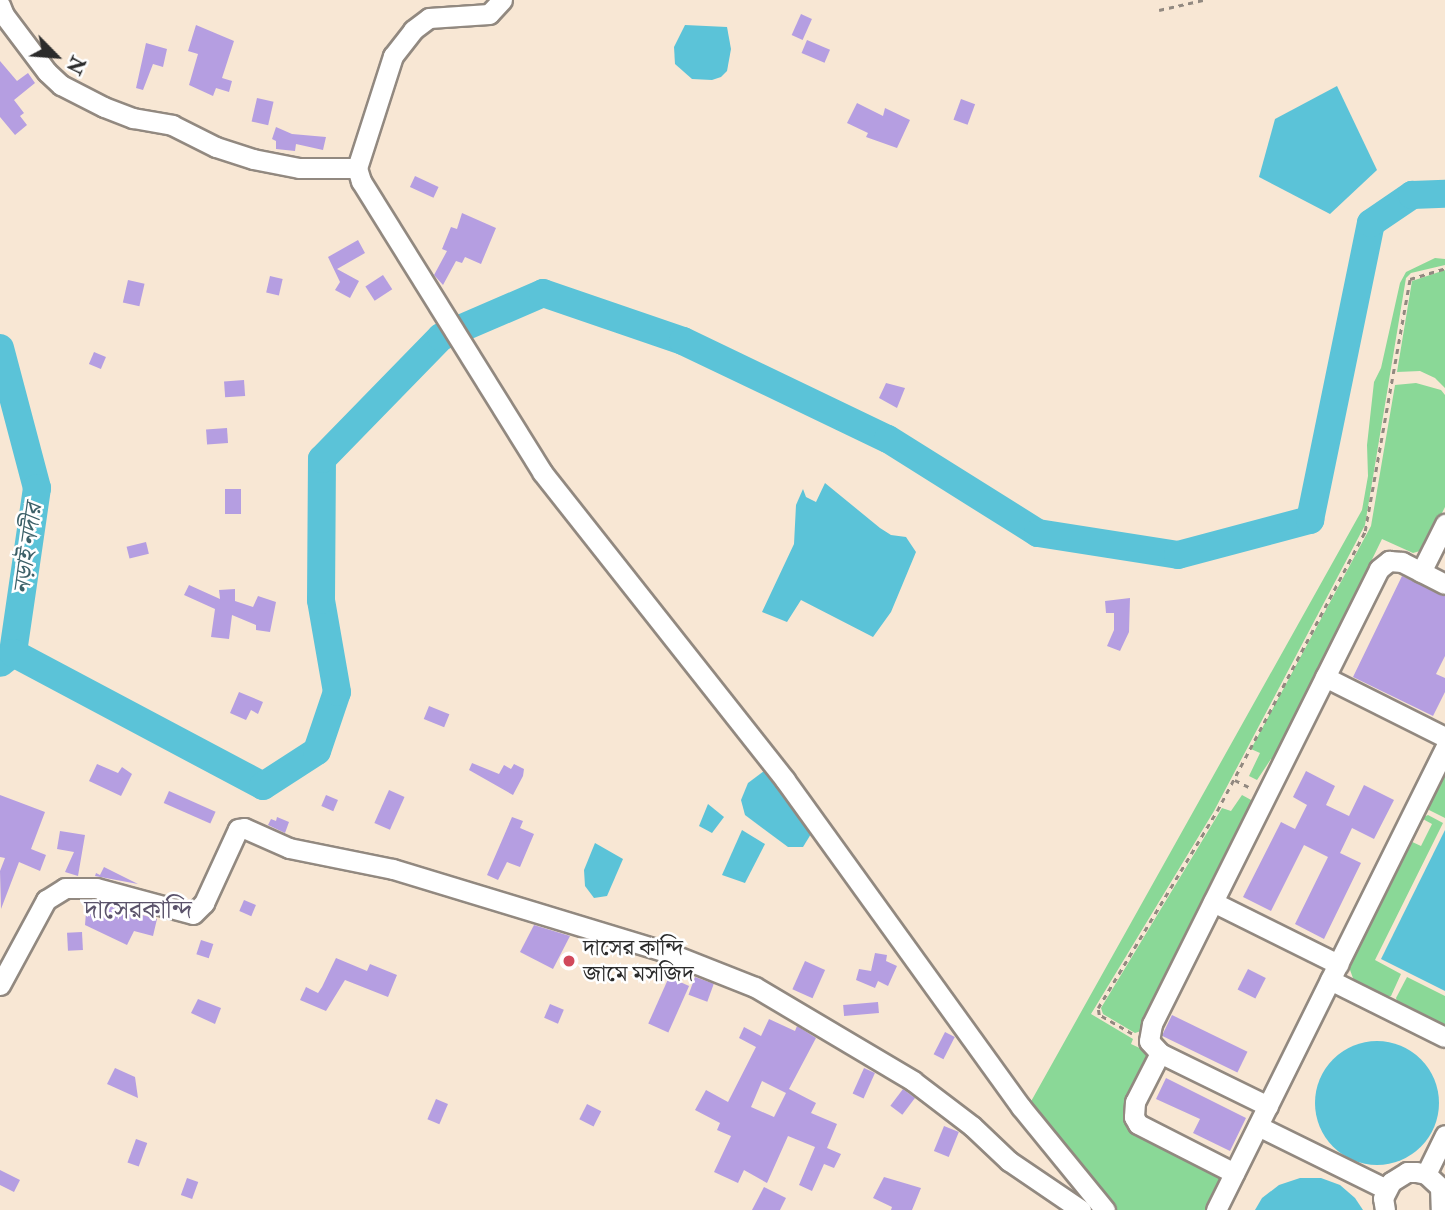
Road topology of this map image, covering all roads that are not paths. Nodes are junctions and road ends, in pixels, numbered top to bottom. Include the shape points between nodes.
1 (502, 0) edge
2 (0, 5) edge
3 (358, 175) junction
4 (1445, 524) edge
5 (1422, 572) junction
6 (1445, 584) edge
7 (1325, 677) junction
8 (1445, 737) edge
9 (1445, 748) edge
10 (1213, 902) junction
11 (1334, 972) junction
12 (0, 985) edge
13 (1445, 1038) edge
14 (1154, 1047) junction
15 (1268, 1106) junction
16 (1258, 1126) junction
17 (1445, 1135) edge
18 (1234, 1173) junction
19 (1426, 1174) junction
20 (1386, 1189) junction
21 (1081, 1210) edge
22 (1105, 1210) edge
23 (1216, 1210) edge
24 (1385, 1210) edge
25 (1441, 1210) edge

1 - 3 street via 489,14 429,18 413,30 393,56
2 - 3 street via 47,72 61,85 104,107 172,125 253,159
3 - 22 street via 542,472 785,780 1021,1107
4 - 5 street
5 - 6 street
5 - 7 street via 1389,561 1379,569
7 - 8 street
7 - 10 street
9 - 11 street
10 - 11 street
10 - 14 street via 1152,1024
11 - 13 street
11 - 15 street
12 - 21 street via 46,900 65,888 96,888 192,915 204,903 238,829 244,828 289,848 393,869 669,953 755,987 913,1081 1009,1161
14 - 15 street
14 - 18 street via 1134,1117 1143,1128
15 - 16 street
16 - 18 street
16 - 20 street
17 - 19 street
18 - 23 street
19 - 20 street via 1407,1172
19 - 25 street via 1440,1187
20 - 24 street

